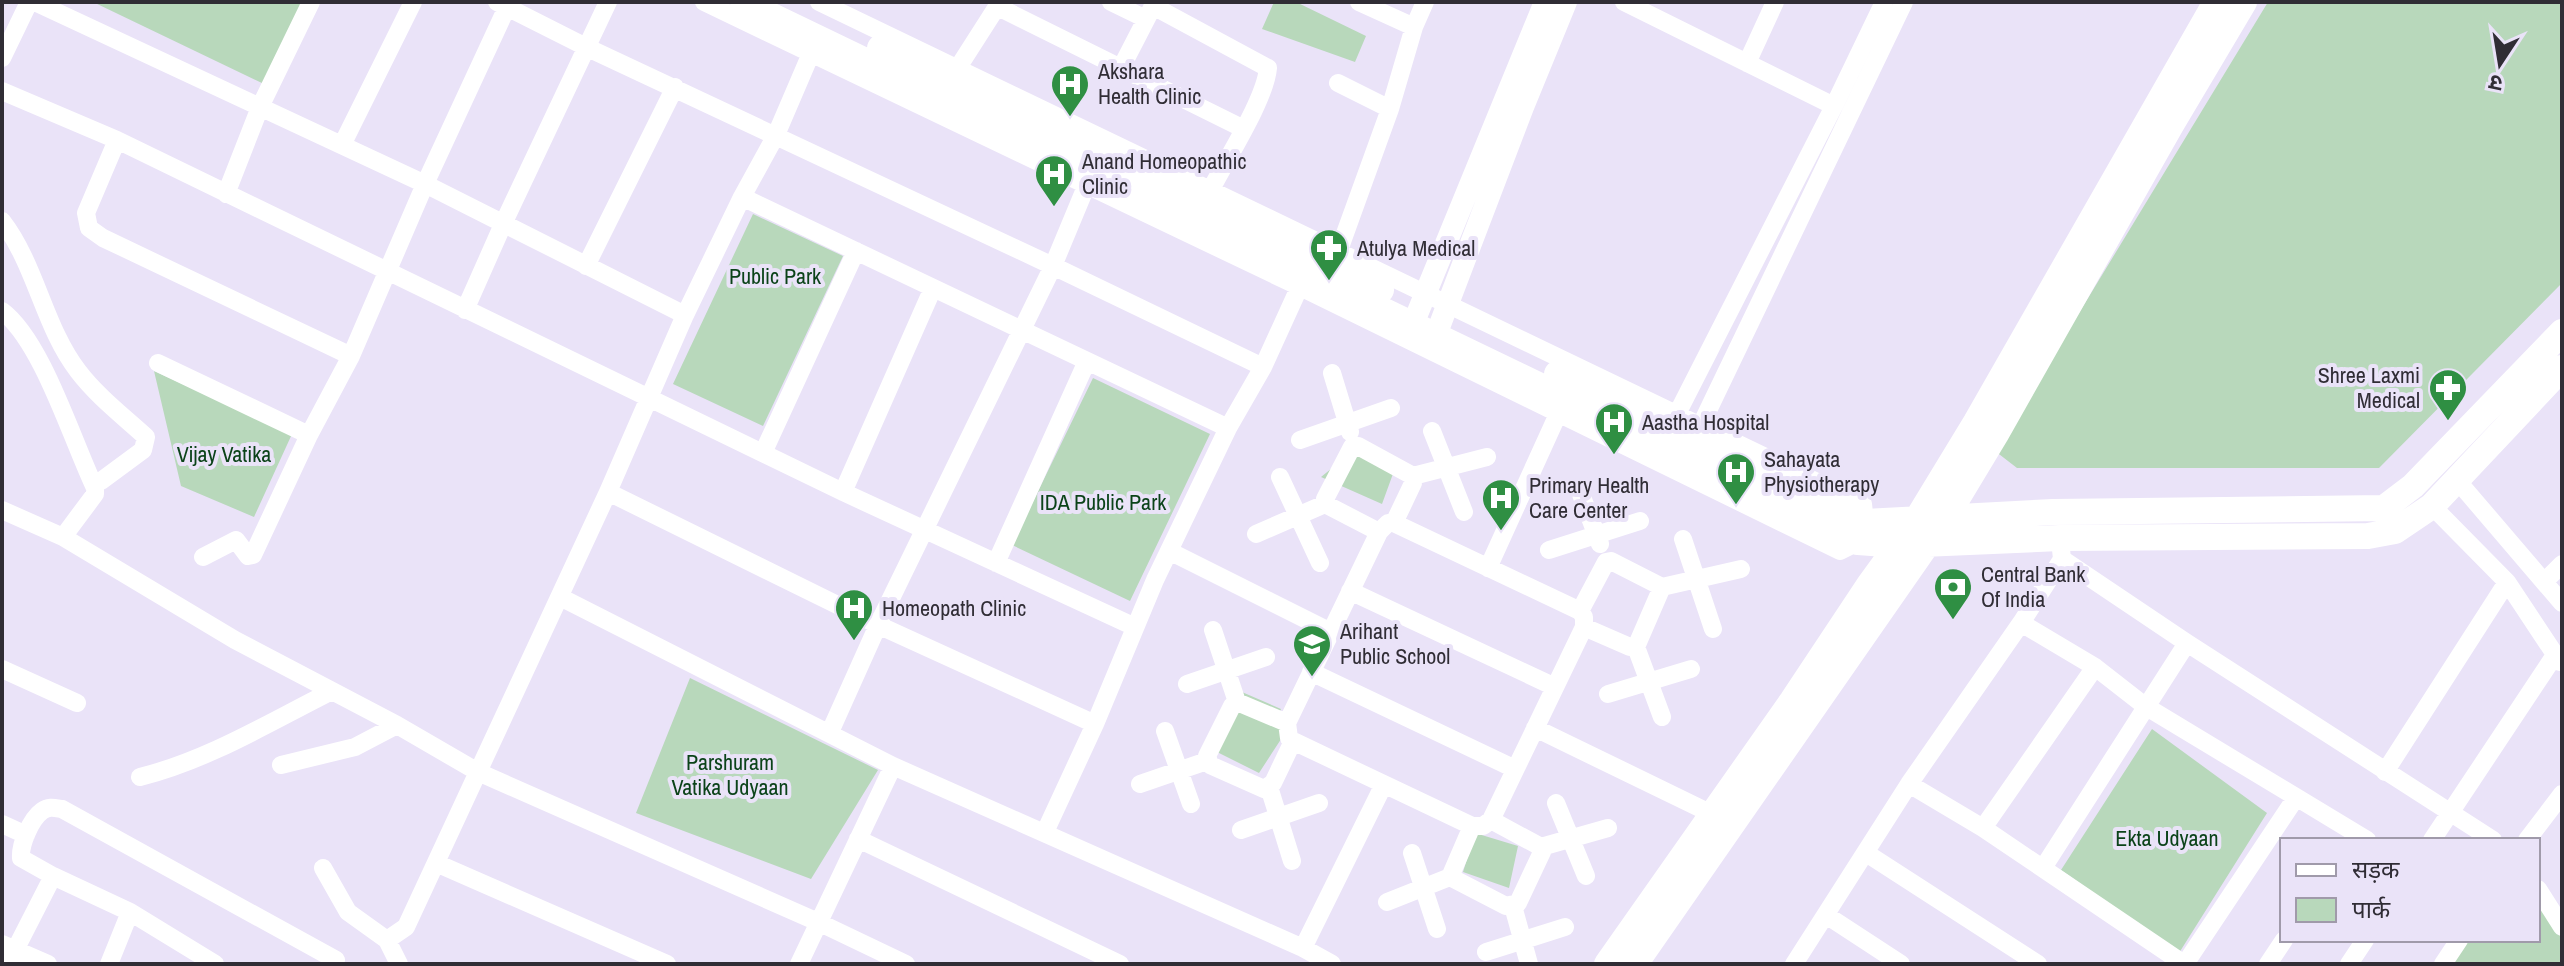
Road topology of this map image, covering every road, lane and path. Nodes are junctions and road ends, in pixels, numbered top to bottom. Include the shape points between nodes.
1 (32, 2) edge
2 (311, 2) edge
3 (413, 2) edge
4 (608, 2) edge
5 (704, 2) edge
6 (743, 2) edge
7 (783, 2) edge
8 (819, 2) edge
9 (1111, 2) edge
10 (1359, 2) edge
11 (1425, 2) edge
12 (1545, 2) edge
13 (1566, 2) edge
14 (1624, 2) edge
15 (1775, 2) edge
16 (1884, 2) edge
17 (1904, 2) edge
18 (2216, 2) edge
19 (2244, 2) edge
20 (999, 4) edge
21 (502, 5) edge
22 (1146, 19) junction
23 (1414, 27) junction
24 (815, 46) junction
25 (588, 48) junction
26 (2, 58) edge
27 (1747, 63) junction
28 (1121, 68) junction
29 (950, 83) junction
30 (1338, 83) dead end
31 (675, 87) junction
32 (2, 91) edge
33 (1834, 106) junction
34 (260, 107) junction
35 (1390, 109) junction
36 (1244, 129) junction
37 (776, 135) junction
38 (117, 140) junction
39 (342, 145) junction
40 (1089, 178) junction
41 (425, 184) junction
42 (226, 194) junction
43 (1208, 196) junction
44 (742, 197) junction
45 (2, 221) edge
46 (504, 222) junction
47 (856, 251) junction
48 (1336, 259) junction
49 (586, 266) junction
50 (1053, 266) junction
51 (389, 271) junction
52 (1302, 281) junction
53 (933, 288) junction
54 (465, 310) junction
55 (2, 311) edge
56 (1431, 314) junction
57 (685, 315) junction
58 (1022, 332) junction
59 (2562, 332) edge
60 (351, 356) junction
61 (1087, 361) junction
62 (158, 363) dead end
63 (1263, 367) junction
64 (2562, 368) edge
65 (1332, 373) dead end
66 (650, 398) junction
67 (1562, 406) junction
68 (1391, 408) dead end
69 (1677, 414) junction
70 (1348, 424) junction
71 (1701, 425) junction
72 (1228, 428) junction
73 (1432, 431) dead end
74 (309, 435) junction
75 (1300, 440) dead end
76 (1355, 446) junction
77 (763, 453) junction
78 (1487, 457) dead end
79 (1446, 468) junction
80 (1413, 476) junction
81 (1280, 477) dead end
82 (2456, 479) junction
83 (101, 481) dead end
84 (1579, 489) dead end
85 (608, 492) junction
86 (843, 492) junction
87 (1325, 504) junction
88 (2432, 506) junction
89 (2, 510) edge
90 (1464, 512) dead end
91 (1298, 516) junction
92 (1946, 517) junction
93 (1640, 521) dead end
94 (1386, 528) junction
95 (925, 530) junction
96 (1924, 531) junction
97 (1861, 532) junction
98 (1256, 534) dead end
99 (1597, 535) junction
100 (63, 537) junction
101 (1683, 539) dead end
102 (1899, 545) junction
103 (2061, 549) junction
104 (1549, 550) dead end
105 (1169, 551) junction
106 (203, 557) dead end
107 (1606, 562) junction
108 (996, 563) junction
109 (1320, 563) dead end
110 (2562, 564) edge
111 (1488, 568) junction
112 (1741, 569) dead end
113 (1696, 579) junction
114 (2545, 581) junction
115 (2507, 582) junction
116 (1662, 587) junction
117 (1350, 591) junction
118 (560, 597) junction
119 (2562, 603) edge
120 (1582, 619) junction
121 (2021, 623) junction
122 (878, 625) junction
123 (1135, 627) junction
124 (1713, 629) dead end
125 (1213, 630) dead end
126 (1331, 632) junction
127 (2187, 643) junction
128 (1636, 647) junction
129 (1266, 657) dead end
130 (2558, 660) edge
131 (2095, 667) junction
132 (2, 669) edge
133 (1691, 669) dead end
134 (1226, 671) junction
135 (1311, 672) junction
136 (1649, 682) junction
137 (1187, 684) dead end
138 (1555, 687) junction
139 (332, 691) junction
140 (1608, 694) dead end
141 (1237, 702) junction
142 (77, 703) dead end
143 (2145, 706) junction
144 (1662, 717) dead end
145 (1095, 724) junction
146 (397, 725) junction
147 (1535, 728) junction
148 (1165, 731) dead end
149 (830, 732) junction
150 (1290, 732) junction
151 (1207, 761) junction
152 (281, 765) dead end
153 (893, 766) junction
154 (1515, 769) junction
155 (1179, 771) junction
156 (478, 772) junction
157 (2385, 772) junction
158 (140, 777) dead end
159 (1140, 784) dead end
160 (1384, 784) junction
161 (1909, 784) junction
162 (1269, 787) junction
163 (2562, 794) edge
164 (2295, 799) junction
165 (1319, 803) dead end
166 (1556, 803) dead end
167 (1191, 804) dead end
168 (2450, 813) junction
169 (1712, 814) junction
170 (1278, 817) junction
171 (1491, 820) junction
172 (2, 824) edge
173 (1472, 826) junction
174 (1608, 828) dead end
175 (1983, 828) junction
176 (1241, 830) dead end
177 (1045, 832) junction
178 (26, 835) junction
179 (1571, 838) junction
180 (2357, 838) edge
181 (2433, 838) edge
182 (2490, 838) edge
183 (2529, 838) edge
184 (858, 839) junction
185 (1541, 847) junction
186 (1412, 853) dead end
187 (1866, 853) junction
188 (1292, 861) dead end
189 (436, 863) junction
190 (323, 868) dead end
191 (2043, 868) junction
192 (53, 876) junction
193 (1586, 876) dead end
194 (1450, 877) junction
195 (1424, 887) junction
196 (2540, 892) edge
197 (1387, 902) dead end
198 (1513, 906) junction
199 (130, 912) junction
200 (1826, 915) junction
201 (818, 922) junction
202 (1565, 927) dead end
203 (2562, 927) edge
204 (1437, 929) dead end
205 (387, 940) junction
206 (1523, 941) junction
207 (2283, 942) edge
208 (2364, 942) edge
209 (2458, 942) edge
210 (1303, 948) junction
211 (8, 952) edge
212 (1486, 952) dead end
213 (336, 960) dead end
214 (1325, 962) edge
215 (1896, 963) edge
216 (48, 964) edge
217 (109, 964) edge
218 (215, 964) edge
219 (399, 964) edge
220 (667, 964) edge
221 (799, 964) edge
222 (906, 964) edge
223 (1120, 964) edge
224 (1529, 964) edge
225 (1607, 964) edge
226 (1635, 964) edge
227 (1794, 964) edge
228 (2038, 964) edge
229 (2184, 964) edge
230 (2268, 964) edge
231 (2349, 964) edge
232 (2443, 964) edge

1 - 26 street
1 - 34 street
2 - 34 street
3 - 39 street
4 - 25 street
5 - 24 street
6 - 24 main road
7 - 29 main road
8 - 29 street
9 - 22 street
10 - 23 street
11 - 23 street
12 - 56 street
13 - 56 street
14 - 27 street
15 - 27 street
16 - 33 street
17 - 71 street
18 - 96 main road via 1976,422
19 - 92 main road
20 - 28 street
20 - 29 street
21 - 25 street
21 - 41 street
22 - 28 street
22 - 36 street via 1153,6 1268,68
23 - 35 street
24 - 29 main road
24 - 37 street
24 - 40 street
25 - 31 street
25 - 46 street
27 - 33 street
28 - 36 street
29 - 40 main road
29 - 43 main road
30 - 35 street
31 - 37 street
31 - 49 street
32 - 38 street
33 - 69 street
34 - 39 street
34 - 42 street
35 - 48 street
36 - 43 street
37 - 44 street
37 - 50 street
38 - 42 street
38 - 60 street via 86,213 89,228
39 - 41 street
40 - 50 street
40 - 52 main road
41 - 46 street
41 - 51 street
42 - 51 street
43 - 48 main road
44 - 47 street
44 - 57 street
45 - 83 street via 77,370 146,437 143,450
46 - 49 street
46 - 54 street
47 - 53 street
47 - 77 street
48 - 56 main road
49 - 57 street
50 - 58 street
50 - 63 street
51 - 54 street
51 - 60 street
52 - 56 main road
52 - 63 street
52 - 67 street
53 - 58 street
53 - 86 street
54 - 66 street
55 - 100 street via 32,345 95,488
56 - 67 main road
56 - 69 street
56 - 97 main road via 1695,438
57 - 66 street
58 - 61 street
58 - 95 street
59 - 92 main road via 2413,486 2384,508
60 - 74 street
61 - 72 street
61 - 108 street
62 - 74 street
63 - 72 street
64 - 82 main road
65 - 70 street
66 - 77 street
66 - 85 street
67 - 97 main road
67 - 111 street
68 - 70 street
69 - 71 street
70 - 75 street
70 - 76 street
71 - 97 street via 1863,504
72 - 105 street
73 - 79 street
74 - 106 street via 253,555 248,556 236,540
76 - 80 street
76 - 87 street
77 - 86 street
78 - 79 street
79 - 80 street
79 - 90 street
80 - 94 street
81 - 91 street
82 - 88 main road
82 - 114 street
84 - 99 street
85 - 118 street
85 - 122 street
86 - 95 street
87 - 91 street
87 - 94 street
88 - 103 main road via 2395,531 2368,536
88 - 115 street
89 - 100 street
91 - 98 street
91 - 109 street
92 - 96 main road
93 - 99 street
94 - 111 street
94 - 117 street
95 - 108 street
95 - 122 street
96 - 97 main road
96 - 102 main road
96 - 103 main road
96 - 226 main road
97 - 102 main road
99 - 104 street
99 - 107 street
100 - 139 street
101 - 113 street
102 - 169 main road
103 - 121 street
103 - 127 street
105 - 123 street
105 - 126 street
107 - 116 street
107 - 120 street
108 - 123 street
110 - 114 street
111 - 120 street
112 - 113 street
113 - 116 street
113 - 124 street
114 - 119 street
115 - 130 street
115 - 157 street
116 - 128 street
117 - 126 street
117 - 138 street
118 - 149 street
118 - 156 street
120 - 128 street
120 - 138 street
121 - 131 street
121 - 161 street
122 - 145 street
122 - 149 street
123 - 145 street
125 - 134 street
126 - 135 street
127 - 143 street
127 - 157 street
128 - 136 street
129 - 134 street
130 - 168 street
131 - 143 street
131 - 175 street
132 - 142 street
133 - 136 street
134 - 137 street
134 - 141 street
135 - 150 street
135 - 154 street
136 - 140 street
136 - 144 street
138 - 147 street
139 - 146 street
139 - 158 street via 233,743
141 - 150 street
141 - 151 street
143 - 164 street
143 - 191 street
145 - 177 street
146 - 152 street via 355,747
146 - 156 street
147 - 154 street
147 - 169 street
148 - 155 street
149 - 153 street
150 - 160 street
150 - 162 street
151 - 155 street
151 - 162 street via 1257,788
153 - 177 street
153 - 184 street
154 - 171 street
155 - 159 street
155 - 167 street
156 - 189 street
156 - 201 street
157 - 168 street
160 - 173 street
160 - 210 street
161 - 175 street
161 - 187 street
162 - 170 street
163 - 183 street
164 - 180 street
164 - 229 street
165 - 170 street
166 - 179 street
168 - 181 street
168 - 182 street
169 - 225 main road
170 - 176 street
170 - 188 street
171 - 173 street
171 - 185 street
172 - 178 street
173 - 194 street
174 - 179 street
175 - 191 street
177 - 210 street
178 - 192 street via 21,858
178 - 213 street via 40,812 62,809
179 - 185 street
179 - 193 street
184 - 201 street
184 - 223 street
185 - 198 street
186 - 195 street
187 - 200 street
187 - 228 street
189 - 205 street via 406,927
189 - 220 street
190 - 205 street via 348,912
191 - 229 street
192 - 199 street
192 - 211 street
194 - 195 street
194 - 198 street
195 - 197 street
195 - 204 street
196 - 203 street
198 - 206 street
199 - 217 street
199 - 218 street
200 - 215 street
200 - 227 street
201 - 221 street
201 - 222 street
202 - 206 street
205 - 219 street
206 - 212 street
206 - 224 street
207 - 230 street
208 - 231 street
209 - 232 street
210 - 214 street
211 - 216 street

